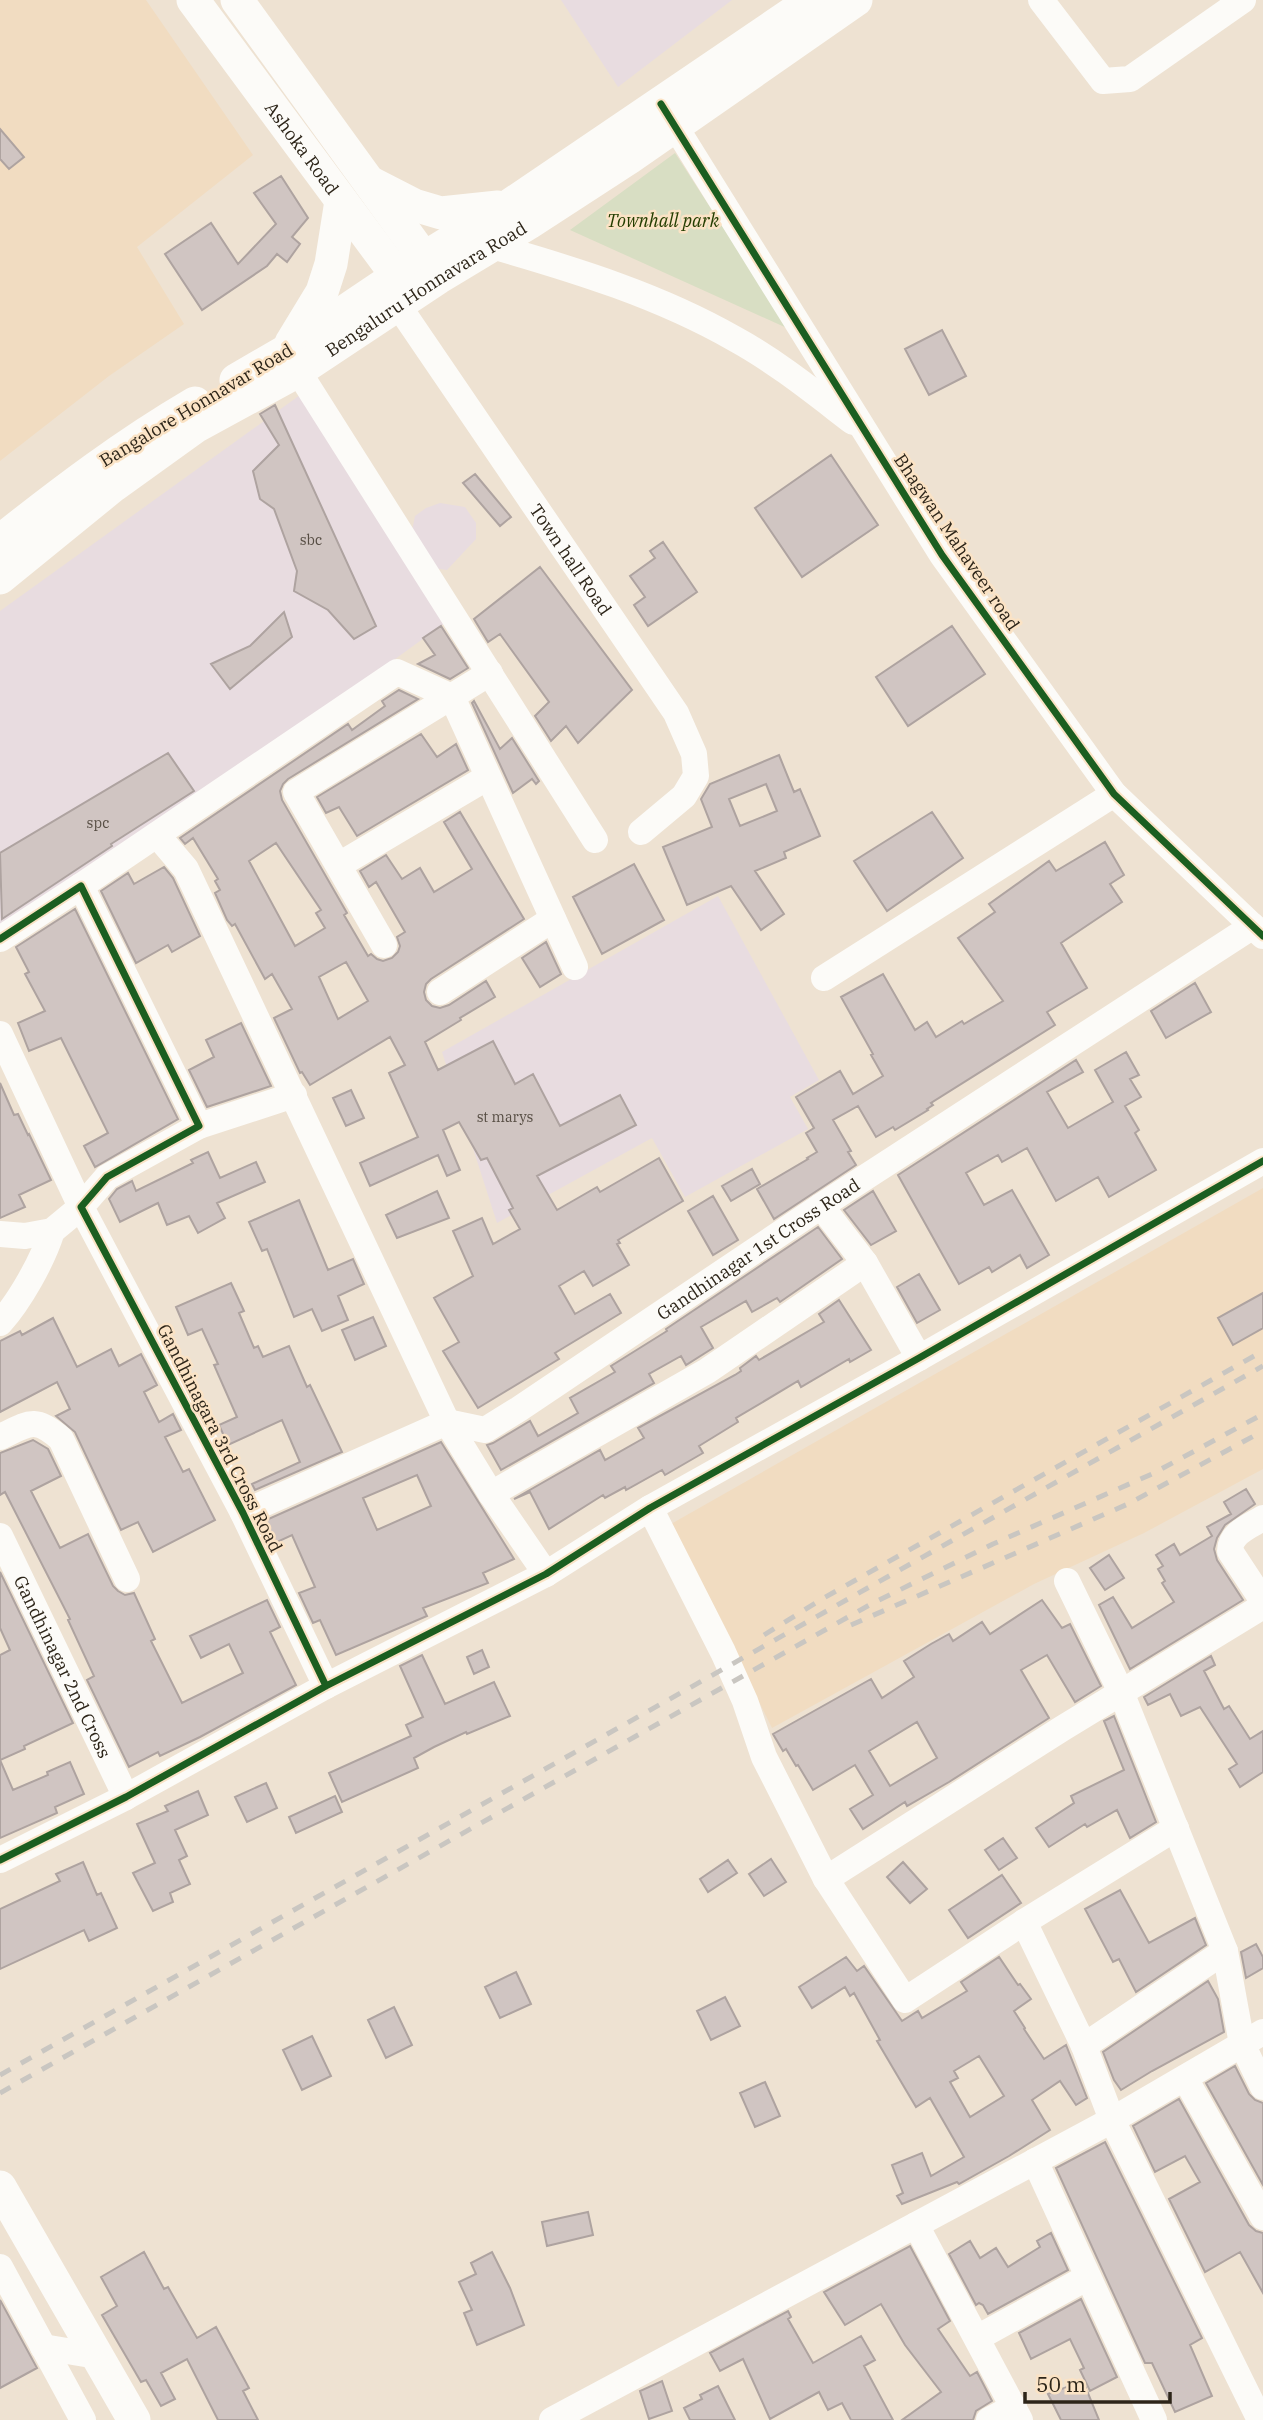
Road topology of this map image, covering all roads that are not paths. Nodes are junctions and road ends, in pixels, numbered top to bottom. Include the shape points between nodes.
1 (193, 0) edge
2 (237, 0) edge
3 (812, 0) edge
4 (856, 0) edge
5 (1041, 0) edge
6 (1243, 0) edge
7 (668, 115) junction
8 (354, 191) junction
9 (510, 205) junction
10 (492, 246) junction
11 (409, 284) junction
12 (292, 361) junction
13 (865, 431) junction
14 (0, 541) edge
15 (0, 578) edge
16 (490, 673) junction
17 (452, 697) junction
18 (488, 777) junction
19 (1114, 794) junction
20 (641, 832) dead end
21 (157, 835) junction
22 (595, 841) dead end
23 (339, 865) junction
24 (81, 886) junction
25 (553, 919) junction
26 (1258, 931) edge
27 (0, 939) edge
28 (384, 944) dead end
29 (575, 967) dead end
30 (824, 978) dead end
31 (440, 992) dead end
32 (0, 1034) edge
33 (294, 1095) junction
34 (199, 1126) junction
35 (1263, 1161) edge
36 (821, 1206) junction
37 (81, 1207) junction
38 (51, 1231) junction
39 (0, 1234) edge
40 (865, 1263) junction
41 (0, 1323) edge
42 (919, 1358) junction
43 (447, 1422) junction
44 (0, 1437) edge
45 (491, 1494) junction
46 (650, 1508) junction
47 (243, 1513) junction
48 (1263, 1518) edge
49 (0, 1536) edge
50 (546, 1574) junction
51 (127, 1579) dead end
52 (1067, 1581) dead end
53 (1263, 1604) edge
54 (326, 1686) junction
55 (1121, 1692) junction
56 (126, 1797) junction
57 (1176, 1828) junction
58 (0, 1860) edge
59 (826, 1879) junction
60 (1024, 1922) junction
61 (1225, 1951) junction
62 (1253, 2038) edge
63 (1084, 2046) junction
64 (1185, 2078) junction
65 (1263, 2087) edge
66 (1112, 2120) junction
67 (1035, 2161) junction
68 (0, 2187) edge
69 (1263, 2217) edge
70 (916, 2225) junction
71 (0, 2267) edge
72 (1088, 2277) junction
73 (977, 2338) junction
74 (43, 2347) junction
75 (97, 2356) junction
76 (1017, 2414) edge
77 (83, 2420) edge
78 (134, 2420) edge
79 (552, 2420) edge
80 (989, 2420) edge
81 (1154, 2420) edge
82 (1260, 2420) edge

1 - 8 main road, Ashoka Road
2 - 8 main road, Ashoka Road
3 - 7 main road, Bengaluru Honnavara Road
4 - 7 main road, Bengaluru Honnavara Road
5 - 6 street via 1103,81 1130,79
7 - 9 main road, Bengaluru Honnavara Road
7 - 10 main road, Bengaluru Honnavara Road
7 - 13 street, Bhagwan Mahaveer road
8 - 9 main road via 441,213
8 - 11 main road, Ashoka Road
8 - 12 main road via 321,292
9 - 11 main road, Bengaluru Honnavara Road
10 - 11 main road, Bengaluru Honnavara Road
10 - 13 street via 651,297 685,313 747,346
11 - 12 main road, Bangalore Honnavar Road
11 - 20 street, Town hall Road via 676,713 694,754 696,776 684,796
12 - 14 main road, Bangalore Honnavar Road via 153,427
12 - 15 main road via 113,486
12 - 16 street
13 - 19 street, Bhagwan Mahaveer road via 942,555
16 - 17 street
16 - 22 street
17 - 18 street
17 - 21 street via 397,672
17 - 23 street via 296,792
18 - 23 street
18 - 25 street
19 - 26 street, Bhagwan Mahaveer road
19 - 30 street
21 - 24 street
21 - 33 street via 186,869
23 - 28 street
24 - 27 street
24 - 34 street
25 - 29 street
25 - 31 street
26 - 36 street, Gandhinagar 1st Cross Road
32 - 37 street, Gandhinagara 3rd Cross Road
33 - 34 street
33 - 43 street
34 - 37 street via 107,1177
35 - 42 street
36 - 40 street
36 - 43 street, Gandhinagar 1st Cross Road via 485,1430
37 - 38 street
37 - 47 street, Gandhinagara 3rd Cross Road
38 - 39 street
38 - 41 street via 34,1271
40 - 42 street
40 - 45 street via 707,1371
42 - 46 street
43 - 45 street
43 - 47 street
44 - 51 street via 29,1423 46,1426 61,1440
45 - 50 street
46 - 50 street
46 - 59 street via 723,1652 764,1757
47 - 54 street, Gandhinagara 3rd Cross Road
48 - 53 street via 1236,1535 1230,1551
49 - 56 street, Gandhinagar 2nd Cross
50 - 54 street
52 - 55 street
53 - 55 street
54 - 56 street
55 - 57 street
55 - 59 street
56 - 58 street
57 - 60 street
57 - 61 street
59 - 60 street via 905,2000
60 - 63 street
61 - 62 street
61 - 63 street
62 - 64 street
62 - 65 street
63 - 66 street
64 - 66 street
64 - 69 street
66 - 67 street
66 - 82 street
67 - 70 street
67 - 72 street
68 - 75 main road
70 - 73 street
70 - 79 street
71 - 74 street
72 - 73 street
72 - 81 street
73 - 76 street
74 - 75 street
74 - 77 street
75 - 78 main road
76 - 80 street

